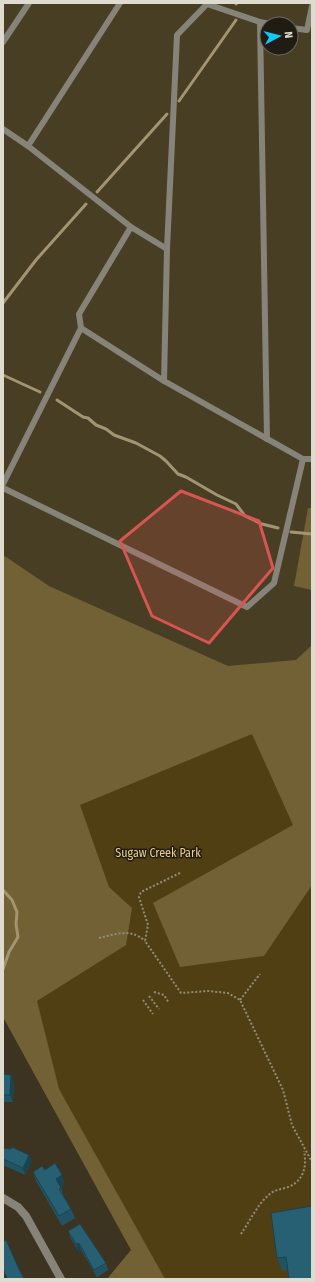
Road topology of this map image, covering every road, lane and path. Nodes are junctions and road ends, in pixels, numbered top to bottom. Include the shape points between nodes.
1 (29, 3) edge
2 (120, 3) edge
3 (312, 6) edge
4 (259, 22) edge
5 (299, 29) edge
6 (3, 42) edge
7 (261, 56) edge
8 (3, 129) edge
9 (28, 146) junction
10 (131, 227) junction
11 (167, 249) junction
12 (81, 328) junction
13 (164, 381) junction
14 (267, 439) junction
15 (303, 459) junction
16 (312, 459) edge
17 (3, 484) edge
18 (3, 488) edge
19 (180, 873) dead end
20 (99, 938) dead end
21 (145, 941) junction
22 (260, 974) dead end
23 (154, 992) dead end
24 (149, 996) dead end
25 (143, 1000) dead end
26 (240, 1000) junction
27 (169, 1002) dead end
28 (159, 1009) dead end
29 (153, 1014) dead end
30 (304, 1149) junction
31 (312, 1162) edge
32 (3, 1198) edge
33 (241, 1234) dead end
34 (61, 1279) edge

1 - 6 lane
2 - 9 lane
3 - 5 lane via 307,30
4 - 11 lane via 207,4 177,35
7 - 14 lane
8 - 9 lane
9 - 10 lane
10 - 11 lane
10 - 12 lane via 79,314
11 - 13 lane
12 - 13 lane
12 - 17 lane
13 - 14 lane
14 - 15 lane
15 - 16 lane
15 - 18 lane via 274,584 247,607
19 - 21 path via 141,892 139,897 148,925
20 - 21 path via 133,933
21 - 26 path via 181,993 228,993
22 - 26 path
23 - 27 path via 164,995
24 - 28 path
25 - 29 path
26 - 30 path via 283,1090 292,1124
30 - 31 path
30 - 33 path via 305,1167 300,1179 295,1184 271,1193
32 - 34 street via 18,1207 26,1216

